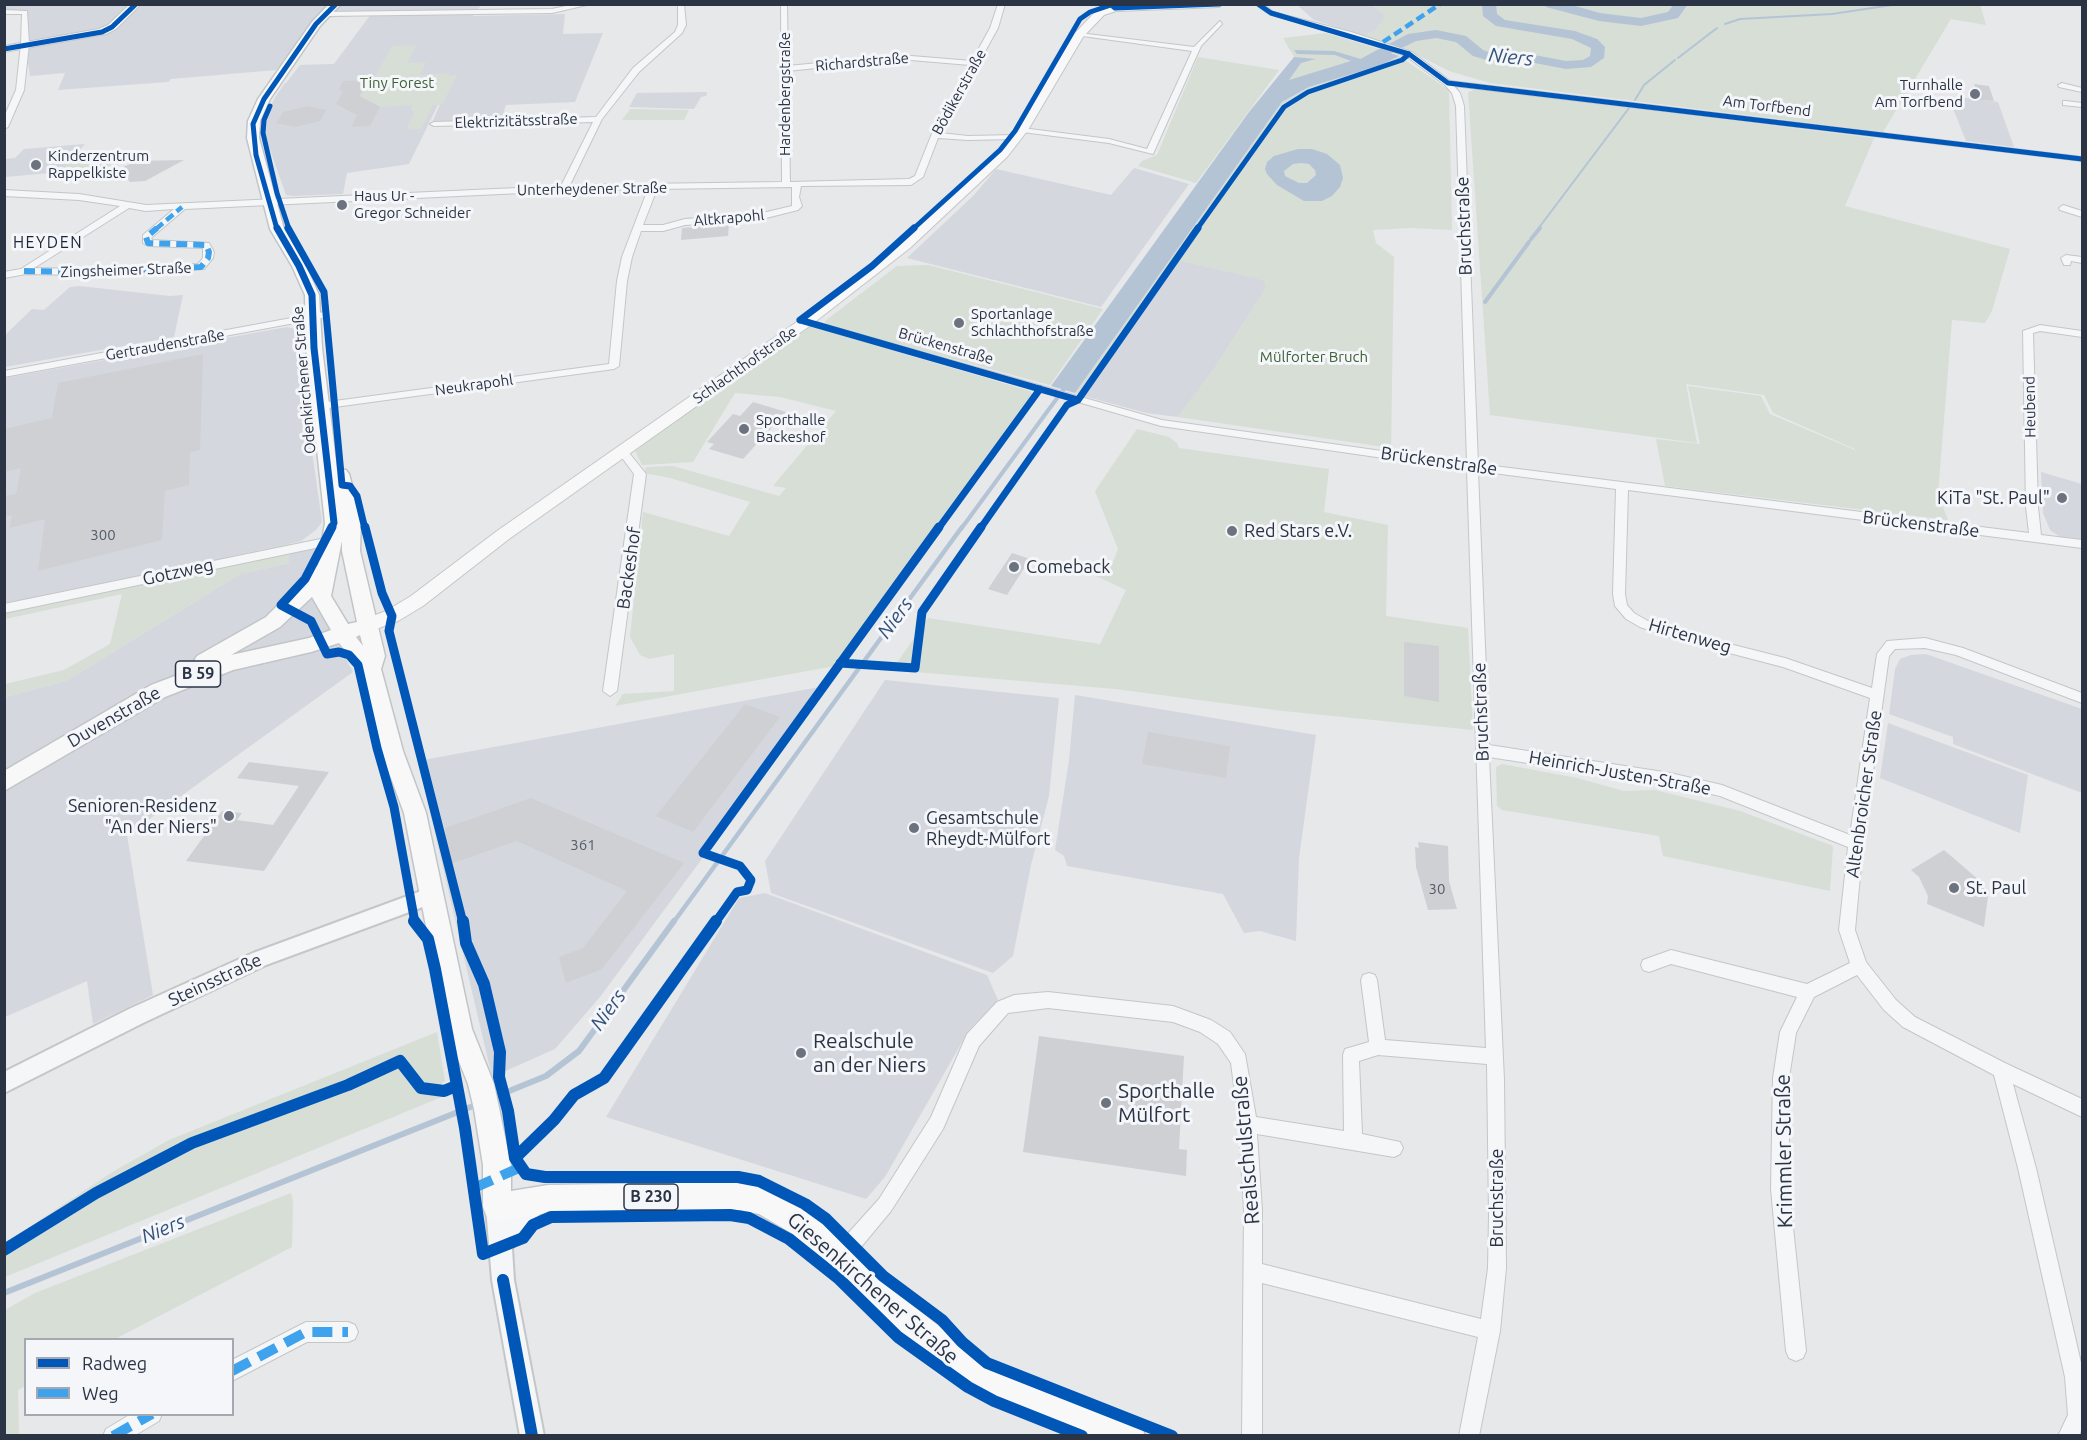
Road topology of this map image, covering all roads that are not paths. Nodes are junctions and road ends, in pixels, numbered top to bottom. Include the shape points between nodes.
1 (136, 4) edge
2 (588, 4) edge
3 (681, 4) edge
4 (784, 4) edge
5 (1002, 4) edge
6 (1219, 4) edge
7 (1258, 4) edge
8 (1273, 4) edge
9 (1142, 5) edge
10 (1113, 6) edge
11 (538, 8) edge
12 (335, 9) edge
13 (4, 12) edge
14 (1280, 15) junction
15 (1220, 23) dead end
16 (1078, 35) junction
17 (25, 44) junction
18 (4, 49) edge
19 (1196, 49) junction
20 (975, 63) junction
21 (785, 69) junction
22 (1448, 83) junction
23 (2062, 85) dead end
24 (2082, 90) edge
25 (2067, 103) dead end
26 (2082, 105) edge
27 (598, 119) junction
28 (434, 124) dead end
29 (4, 127) edge
30 (1019, 133) junction
31 (936, 135) junction
32 (2082, 159) edge
33 (917, 180) joint
34 (786, 184) junction
35 (797, 184) junction
36 (653, 187) junction
37 (564, 188) junction
38 (4, 193) edge
39 (274, 202) junction
40 (126, 206) junction
41 (182, 207) junction
42 (2063, 208) dead end
43 (2082, 214) edge
44 (638, 228) junction
45 (2082, 260) edge
46 (2067, 263) dead end
47 (21, 273) junction
48 (4, 275) edge
49 (319, 316) junction
50 (806, 322) junction
51 (2082, 334) edge
52 (4, 374) edge
53 (327, 405) junction
54 (622, 451) junction
55 (1472, 466) junction
56 (1622, 486) junction
57 (343, 538) junction
58 (2035, 538) junction
59 (2082, 544) edge
60 (329, 562) junction
61 (4, 609) edge
62 (366, 619) junction
63 (340, 628) junction
64 (190, 668) junction
65 (371, 669) junction
66 (610, 691) dead end
67 (1878, 694) junction
68 (2082, 698) edge
69 (1482, 750) junction
70 (4, 770) edge
71 (4, 782) edge
72 (1856, 844) junction
73 (432, 895) junction
74 (1649, 965) dead end
75 (1859, 966) junction
76 (1370, 980) dead end
77 (1808, 992) junction
78 (1378, 1047) junction
79 (1494, 1057) junction
80 (2001, 1070) junction
81 (4, 1083) edge
82 (2082, 1108) edge
83 (1248, 1124) junction
84 (1353, 1141) junction
85 (1394, 1148) dead end
86 (542, 1199) junction
87 (497, 1207) junction
88 (500, 1254) junction
89 (840, 1257) junction
90 (1253, 1271) junction
91 (1490, 1331) junction
92 (348, 1332) dead end
93 (1796, 1351) dead end
94 (234, 1370) edge
95 (148, 1416) edge
96 (113, 1436) edge
97 (532, 1436) edge
98 (1130, 1436) edge
99 (1252, 1436) edge
100 (1469, 1436) edge
101 (2068, 1436) edge

1 - 17 main road via 112,27 91,35
2 - 11 street
3 - 27 street via 682,25 678,33 636,70
4 - 21 street, Hardenbergstraße
5 - 20 street, Bödikerstraße
6 - 9 main road
7 - 14 street
8 - 14 street
9 - 10 main road
10 - 16 main road, Schlachthofstraße
11 - 12 street
12 - 39 main road, Odenkirchener Straße / B 59 via 277,94 264,120
13 - 17 street via 25,12
14 - 22 street via 1400,51 1427,65
15 - 19 street
16 - 19 street
16 - 30 main road, Schlachthofstraße
17 - 18 main road
17 - 29 street via 20,90
19 - 30 street via 1150,152 1109,141
20 - 21 street, Richardstraße via 899,57
20 - 31 street, Bödikerstraße
21 - 34 street, Hardenbergstraße
22 - 32 street, Am Torfbend
22 - 55 street, Bruchstraße via 1460,106
23 - 24 street
25 - 26 street
27 - 28 street, Elektrizitätsstraße
27 - 37 street
30 - 31 street via 968,138
30 - 50 main road, Schlachthofstraße via 1003,154 905,245
31 - 33 street, Bödikerstraße
33 - 35 street, Unterheydener Straße
34 - 35 street, Unterheydener Straße
34 - 36 street, Unterheydener Straße
35 - 44 street, Altkrapohl via 795,208 758,217
36 - 37 street, Unterheydener Straße
36 - 44 street
37 - 39 street, Unterheydener Straße
38 - 40 street, Unterheydener Straße via 79,197
39 - 41 street, Unterheydener Straße
39 - 49 main road, Odenkirchener Straße / B 59 via 277,229 307,282
40 - 41 street, Unterheydener Straße
40 - 47 street
41 - 47 street, Zingsheimer Straße via 146,237 148,243 206,245 208,258 201,267
42 - 43 street
44 - 53 street, Neukrapohl via 622,281 614,366
45 - 46 street via 2066,258
47 - 48 street, Zingsheimer Straße
49 - 52 street, Gertraudenstraße
49 - 53 main road, Odenkirchener Straße / B 59
50 - 54 main road, Schlachthofstraße
50 - 55 street, Brückenstraße via 1161,423
51 - 58 street, Heubend via 2040,328 2028,331
53 - 57 main road, Odenkirchener Straße / B 59 via 334,523
54 - 62 main road, Schlachthofstraße via 417,601 392,616
54 - 66 street, Backeshof via 640,474
55 - 56 street, Brückenstraße
55 - 69 street, Bruchstraße
56 - 58 street, Brückenstraße
56 - 67 street, Hirtenweg via 1619,594 1621,606 1630,616 1672,634 1785,663
57 - 60 main road, Odenkirchener Straße / B 59
57 - 61 street, Gotzweg
57 - 62 main road, Odenkirchener Straße / B 59 via 351,551
58 - 59 street, Brückenstraße
60 - 63 main road, Odenkirchener Straße via 321,596
60 - 64 main road, B 59 via 308,589 273,622
62 - 63 main road, Duvenstraße / B 59
62 - 65 main road, B 59 via 375,656
63 - 64 main road, B 59
63 - 65 main road, Odenkirchener Straße
63 - 71 main road, Duvenstraße / B 59 via 311,645 230,663 158,691
64 - 70 main road, Duvenstraße / B 59 via 124,699
65 - 73 main road via 392,751 415,813
67 - 68 street, Altenbroicher Straße via 1883,654 1892,644 1925,643 1958,651
67 - 72 street, Altenbroicher Straße
69 - 72 street, Heinrich-Justen-Straße via 1670,779 1722,791
69 - 79 street, Bruchstraße
72 - 75 street, Altenbroicher Straße via 1847,930
73 - 81 street, Steinsstraße via 260,959
73 - 87 main road via 459,1029 484,1096 497,1165
74 - 77 street via 1671,957
75 - 77 street
75 - 80 street, Altenbroicher Straße via 1909,1022
76 - 78 street
77 - 93 street, Krimmler Straße via 1788,1032 1781,1078 1780,1189
78 - 79 street
78 - 84 street via 1352,1055
79 - 91 street, Bruchstraße via 1497,1268
80 - 82 street, Altenbroicher Straße
80 - 101 street via 2075,1377 2078,1416
83 - 84 street
83 - 89 street, Realschulstraße via 1239,1060 1224,1038 1205,1026 1173,1014 1048,1000 1014,1003 1003,1007 973,1040 931,1132 885,1205
83 - 90 street, Realschulstraße
84 - 85 street
86 - 87 main road, Giesenkirchener Straße / B 230
86 - 88 street via 512,1225
86 - 89 main road, Giesenkirchener Straße / B 230 via 740,1196 781,1209
87 - 88 street
88 - 97 street
89 - 98 main road, Giesenkirchener Straße / B 230 via 885,1301 975,1374
90 - 91 street
90 - 99 street, Realschulstraße
91 - 100 street, Bruchstraße
92 - 94 street via 306,1332
95 - 96 street

